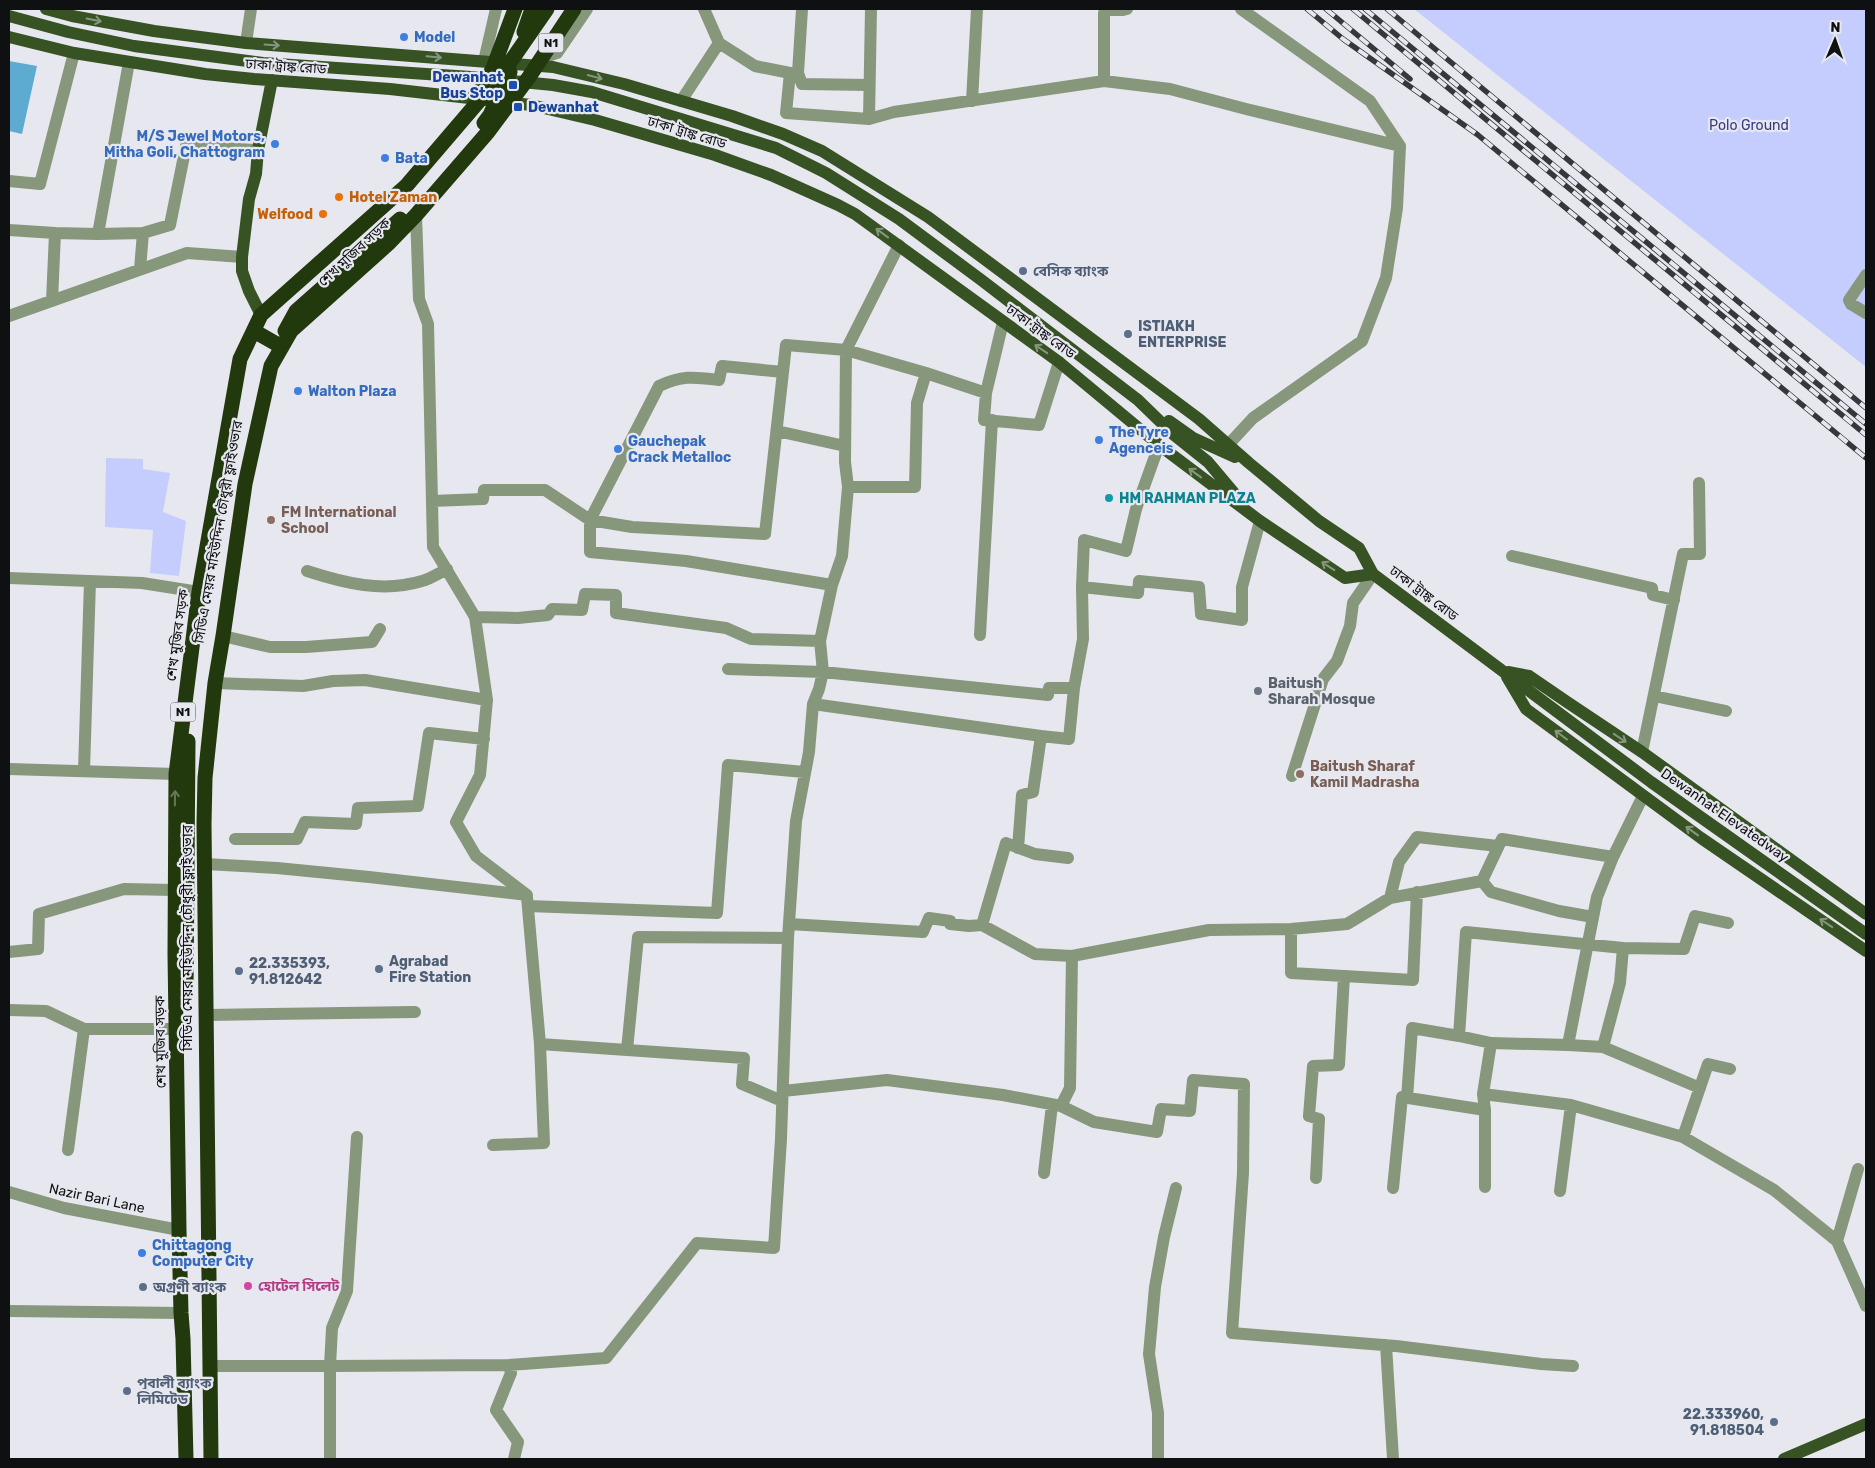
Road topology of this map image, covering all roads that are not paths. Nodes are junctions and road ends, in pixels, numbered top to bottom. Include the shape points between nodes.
1 (46, 9) edge
2 (251, 9) edge
3 (496, 9) edge
4 (514, 9) edge
5 (532, 9) edge
6 (547, 9) edge
7 (574, 9) edge
8 (587, 9) edge
9 (704, 9) edge
10 (802, 9) edge
11 (870, 9) edge
12 (977, 9) edge
13 (1127, 9) edge
14 (1241, 9) edge
15 (9, 16) edge
16 (9, 37) edge
17 (246, 43) junction
18 (719, 43) junction
19 (74, 53) junction
20 (484, 61) junction
21 (129, 62) junction
22 (535, 67) junction
23 (505, 68) junction
24 (794, 73) junction
25 (272, 80) junction
26 (1104, 81) junction
27 (869, 85) junction
28 (481, 99) junction
29 (681, 101) junction
30 (972, 101) junction
31 (510, 103) junction
32 (869, 119) junction
33 (1400, 146) junction
34 (258, 150) junction
35 (9, 181) edge
36 (416, 215) junction
37 (9, 230) edge
38 (55, 233) junction
39 (142, 233) junction
40 (98, 234) junction
41 (899, 245) junction
42 (242, 257) junction
43 (140, 270) junction
44 (1866, 275) edge
45 (52, 301) junction
46 (1866, 313) edge
47 (261, 315) junction
48 (9, 316) edge
49 (1003, 322) junction
50 (254, 331) junction
51 (282, 347) junction
52 (846, 350) junction
53 (1059, 362) junction
54 (783, 372) junction
55 (926, 373) junction
56 (986, 393) junction
57 (1138, 400) junction
58 (992, 420) junction
59 (777, 431) junction
60 (1158, 445) junction
61 (1228, 445) junction
62 (845, 446) junction
63 (1249, 463) junction
64 (1699, 482) dead end
65 (848, 487) junction
66 (432, 501) junction
67 (1256, 519) junction
68 (590, 520) junction
69 (1512, 556) dead end
70 (446, 569) junction
71 (306, 571) dead end
72 (1373, 574) junction
73 (9, 578) edge
74 (90, 581) junction
75 (832, 585) junction
76 (1082, 587) junction
77 (199, 592) junction
78 (1674, 600) junction
79 (475, 617) junction
80 (380, 629) dead end
81 (980, 635) dead end
82 (223, 636) junction
83 (820, 641) junction
84 (728, 669) dead end
85 (1504, 671) junction
86 (823, 672) junction
87 (215, 683) junction
88 (1074, 688) junction
89 (1654, 696) junction
90 (487, 700) junction
91 (813, 704) junction
92 (1726, 712) dead end
93 (1567, 720) joint
94 (1041, 736) junction
95 (484, 739) junction
96 (1642, 752) junction
97 (9, 769) edge
98 (84, 771) junction
99 (804, 772) junction
100 (176, 774) junction
101 (1292, 776) dead end
102 (1644, 796) junction
103 (234, 839) dead end
104 (1498, 846) junction
105 (1018, 848) junction
106 (1613, 857) junction
107 (1068, 858) dead end
108 (204, 864) junction
109 (1482, 882) junction
110 (174, 890) junction
111 (1418, 892) junction
112 (1390, 898) junction
113 (527, 900) junction
114 (1866, 914) edge
115 (1593, 918) junction
116 (1728, 923) dead end
117 (789, 924) junction
118 (982, 924) junction
119 (1291, 929) junction
120 (1866, 934) edge
121 (788, 938) junction
122 (1588, 944) junction
123 (1623, 948) junction
124 (1866, 951) edge
125 (9, 952) edge
126 (1072, 956) junction
127 (1344, 976) junction
128 (9, 1010) edge
129 (415, 1012) dead end
130 (206, 1015) junction
131 (84, 1029) junction
132 (177, 1029) junction
133 (1459, 1036) junction
134 (1491, 1043) junction
135 (540, 1044) junction
136 (1568, 1044) junction
137 (1603, 1047) junction
138 (627, 1050) junction
139 (1730, 1069) dead end
140 (1700, 1088) junction
141 (1483, 1094) junction
142 (782, 1096) junction
143 (1407, 1098) junction
144 (1056, 1106) junction
145 (1571, 1106) junction
146 (1485, 1110) junction
147 (357, 1137) dead end
148 (1683, 1137) junction
149 (493, 1145) dead end
150 (68, 1150) dead end
151 (1858, 1169) dead end
152 (1044, 1173) dead end
153 (1316, 1178) dead end
154 (1485, 1187) dead end
155 (1176, 1188) dead end
156 (1393, 1188) dead end
157 (1560, 1191) dead end
158 (9, 1192) edge
159 (179, 1230) junction
160 (1837, 1241) junction
161 (1866, 1306) edge
162 (9, 1311) edge
163 (181, 1313) junction
164 (1386, 1345) junction
165 (509, 1364) junction
166 (210, 1366) junction
167 (330, 1366) junction
168 (1573, 1366) dead end
169 (1866, 1424) edge
170 (186, 1459) edge
171 (191, 1459) edge
172 (204, 1459) edge
173 (211, 1459) edge
174 (330, 1459) edge
175 (514, 1459) edge
176 (1158, 1459) edge
177 (1392, 1459) edge
178 (1784, 1459) edge

1 -> 17 main road via 154,31
2 - 17 street
3 - 20 street
4 - 171 highway via 493,68 449,142 292,278 250,349 215,523 189,728 185,1085
5 - 172 highway, সিডিএ মেয়র মহিউদ্দিন চৌধুরী ফ্লাইওভার via 509,76 490,115 459,159 414,206 296,311 265,365 220,599 204,735
6 - 23 highway, N1
7 - 22 highway, N1
8 - 22 street via 557,53
9 - 18 street
10 - 24 street
11 - 27 street
12 - 30 street
13 - 26 street via 1106,10 1104,13
14 - 33 street via 1370,101
15 - 57 main road, ঢাকা ট্রাঙ্ক রোড via 134,46 253,62 563,87 592,92 776,148 826,173 899,219
16 - 19 main road, ঢাকা ট্রাঙ্ক রোড
17 -> 20 main road
18 - 24 street via 755,66
18 - 29 street
19 - 21 main road, ঢাকা ট্রাঙ্ক রোড
19 - 35 street via 40,184
20 - 23 main road
21 - 25 main road, ঢাকা ট্রাঙ্ক রোড
21 - 40 street
22 - 23 main road
22 -> 29 main road via 554,67 587,74
22 - 31 highway, শেখ মুজিব সড়ক / N1
23 - 28 highway, শেখ মুজিব সড়ক / N1
24 - 27 street via 802,84
24 - 32 street via 786,113
25 - 28 main road, ঢাকা ট্রাঙ্ক রোড
25 - 34 main road
26 - 30 street
26 - 33 street via 1170,89
27 - 32 street
28 - 31 main road, ঢাকা ট্রাঙ্ক রোড
28 - 47 highway, শেখ মুজিব সড়ক / N1 via 407,185
29 - 61 main road via 783,134 822,151 928,216 1199,419
30 - 32 street via 894,112
31 - 36 highway, শেখ মুজিব সড়ক / N1
41 -> 31 main road, ঢাকা ট্রাঙ্ক রোড via 838,205 743,165 595,120
33 - 61 street via 1397,208 1386,278 1362,341 1253,418
34 - 39 street via 186,146 170,225
34 - 42 main road
36 - 51 highway, শেখ মুজিব সড়ক / N1 via 291,331
36 - 66 street via 419,298 428,324
37 - 38 street
38 - 40 street
38 - 45 street
39 - 40 street
39 - 43 street
41 - 49 main road, ঢাকা ট্রাঙ্ক রোড
41 - 52 street
42 - 43 street via 186,253
42 - 47 main road via 242,271
43 - 45 street
44 - 46 street via 1848,300
45 - 48 street
47 - 50 highway, শেখ মুজিব সড়ক / N1
53 -> 49 main road, ঢাকা ট্রাঙ্ক রোড
49 - 56 street
50 - 51 highway
50 - 77 highway, শেখ মুজিব সড়ক / N1 via 240,359
51 - 82 highway, শেখ মুজিব সড়ক / N1 via 271,366 245,484
52 - 54 street via 786,345
52 - 55 street
52 - 62 street
53 - 58 street via 1039,424
53 - 60 main road, ঢাকা ট্রাঙ্ক রোড
54 - 59 street
54 - 68 street via 722,366 719,380 675,378 659,386
55 - 56 street
55 - 65 street via 917,403 915,487
56 - 58 street via 984,420
57 - 63 main road, ঢাকা ট্রাঙ্ক রোড via 1193,438
57 - 67 main road, ঢাকা ট্রাঙ্ক রোড via 1208,462
58 - 81 street
59 - 62 street
59 - 68 street via 765,534 632,527
67 -> 60 main road, ঢাকা ট্রাঙ্ক রোড
60 - 76 street via 1136,509 1126,551 1084,540
61 - 63 main road
62 - 65 street
63 - 72 main road via 1319,521 1359,548
64 - 78 street via 1700,554 1683,554
65 - 75 street via 842,556
66 - 68 street via 482,500 484,490 545,490
66 - 70 street via 433,547
72 -> 67 main road, ঢাকা ট্রাঙ্ক রোড via 1345,578
67 - 76 street via 1242,587 1242,620 1201,614 1199,587 1139,581 1138,593
68 - 75 street via 590,552 686,561
69 - 78 street via 1652,588 1653,596
70 - 71 street via 423,581 398,586 342,582
70 - 79 street
72 - 85 main road, ঢাকা ট্রাঙ্ক রোড
72 - 101 street via 1353,603 1350,626 1337,661 1323,680
73 - 74 street
74 - 77 street via 142,583
74 - 98 street
75 - 83 street
76 - 88 street via 1083,639
77 - 100 highway, শেখ মুজিব সড়ক / N1
78 - 89 street
79 - 83 street via 548,616 552,609 582,610 584,594 616,595 616,613 726,628 751,639
79 - 90 street
80 - 82 street via 372,642 306,646 270,647
82 - 87 highway, শেখ মুজিব সড়ক / N1
83 - 86 street
84 - 86 street
85 - 93 main road, ঢাকা ট্রাঙ্ক রোড
85 -> 96 main road via 1529,676
102 -> 85 main road via 1526,709
86 - 88 street via 1048,695 1049,688
86 - 91 street
87 - 90 street via 303,686 365,680
87 - 108 highway, শেখ মুজিব সড়ক / N1 via 205,778
88 - 94 street via 1069,738
89 - 92 street
89 - 96 street
90 - 95 street
91 - 94 street
91 - 99 street
93 - 120 main road, Dewanhat Elevatedway
94 - 105 street via 1033,792 1022,795
95 - 103 street via 429,733 418,806 358,808 356,824 305,822 298,839
95 - 113 street via 480,775 456,822 476,856
96 - 114 main road
97 - 98 street
98 - 100 street
99 - 113 street via 728,765 717,913
99 - 117 street via 796,821
110 -> 100 highway, শেখ মুজিব সড়ক / N1
102 - 106 street
124 -> 102 main road
104 - 106 street via 1502,839
104 - 109 street
104 - 112 street via 1417,837 1399,862
105 - 107 street via 1035,854
105 - 118 street via 1006,843
106 - 115 street via 1597,897
108 - 113 street via 449,885
108 - 130 highway, শেখ মুজিব সড়ক / N1
109 - 111 street
109 - 115 street via 1491,892
110 - 125 street via 124,890 39,914 38,949
110 - 132 highway, শেখ মুজিব সড়ক / N1
111 - 112 street
111 - 127 street via 1413,980
112 - 119 street via 1346,924
113 - 135 street
115 - 122 street
116 - 123 street via 1694,916 1684,948
117 - 118 street via 923,932 929,918 950,921 950,924
117 - 121 street
118 - 126 street via 1035,954
119 - 126 street via 1208,930
119 - 127 street via 1291,973
121 - 138 street via 638,937
121 - 142 street
122 - 123 street
122 - 133 street via 1466,932
122 - 136 street
123 - 137 street via 1620,983
126 - 144 street via 1070,1088
127 - 153 street via 1339,1066 1313,1066 1309,1116 1319,1119
128 - 131 street via 46,1011
129 - 130 street
130 - 166 highway, শেখ মুজিব সড়ক / N1
131 - 132 street
131 - 150 street
132 - 159 highway, শেখ মুজিব সড়ক / N1
133 - 134 street
133 - 143 street via 1412,1028
134 - 136 street
134 - 141 street
135 - 138 street
135 - 149 street via 544,1143
136 - 137 street
137 - 140 street
138 - 142 street via 744,1058 742,1084
139 - 140 street via 1708,1064
140 - 148 street
141 - 145 street
141 - 146 street
142 - 144 street via 887,1080 1003,1095
142 - 165 street via 774,1248 697,1243 606,1358
143 - 146 street
143 - 156 street via 1402,1097
144 - 152 street
144 - 164 street via 1094,1122 1157,1132 1161,1109 1190,1111 1193,1080 1244,1084 1243,1173 1232,1333
145 - 148 street
145 - 157 street
146 - 154 street
147 - 167 street via 347,1291 332,1328
148 - 160 street via 1774,1190
151 - 160 street
155 - 176 street via 1155,1287 1149,1354 1158,1413
158 - 159 street, Nazir Bari Lane via 64,1208
159 - 163 highway, শেখ মুজিব সড়ক / N1
160 - 161 street
162 - 163 street
163 - 170 highway, শেখ মুজিব সড়ক / N1
164 - 168 street
164 - 177 street
165 - 167 street
165 - 175 street via 511,1374 496,1410 518,1442
166 - 167 street
166 - 173 highway, শেখ মুজিব সড়ক / N1
167 - 174 street
169 - 178 main road

